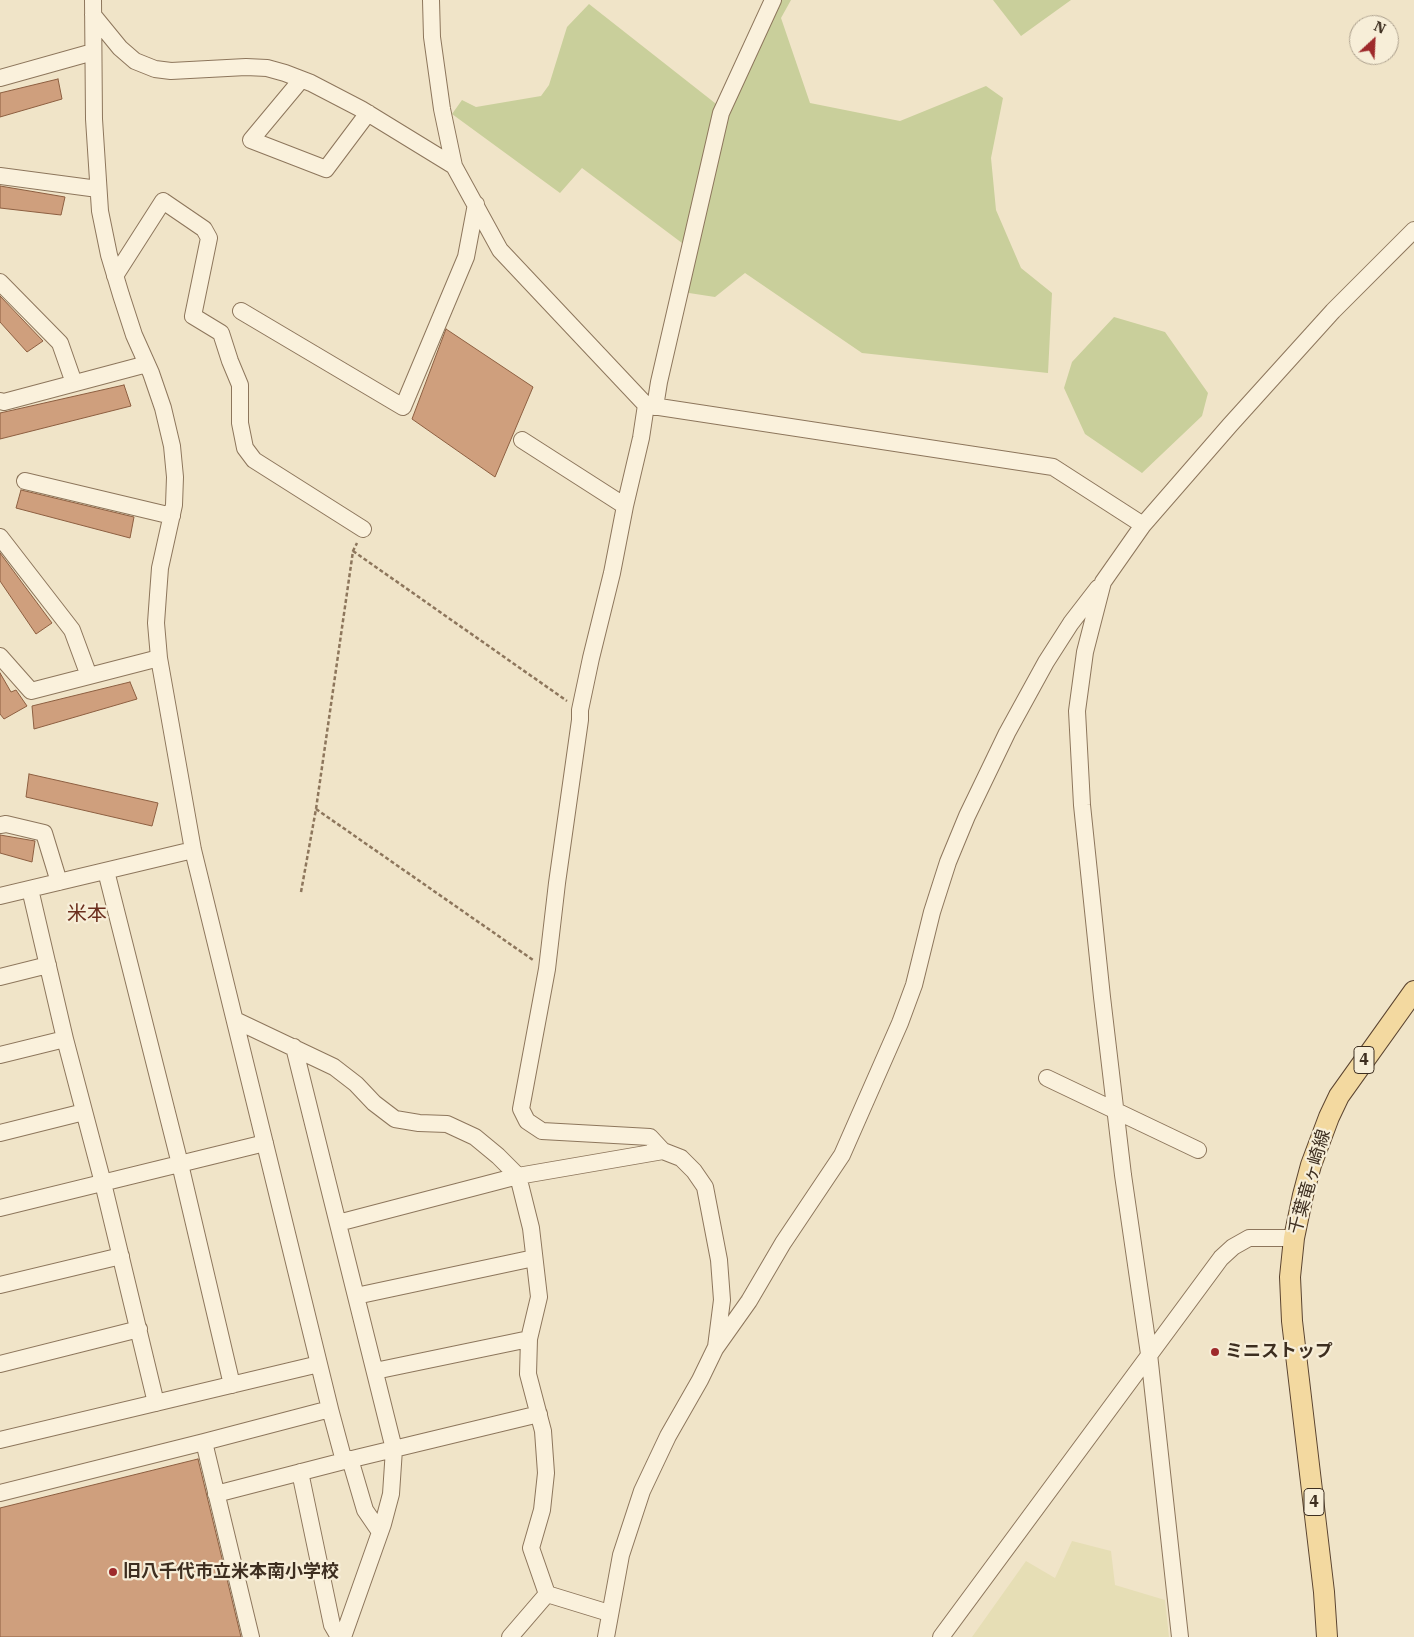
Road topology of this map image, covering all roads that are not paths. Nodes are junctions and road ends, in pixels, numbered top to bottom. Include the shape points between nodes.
1 (431, 0) edge
2 (773, 0) edge
3 (93, 8) edge
4 (92, 52) junction
5 (0, 78) edge
6 (302, 80) junction
7 (368, 113) junction
8 (454, 166) junction
9 (0, 176) edge
10 (98, 189) junction
11 (476, 204) junction
12 (1414, 230) edge
13 (115, 276) junction
14 (0, 282) edge
15 (241, 311) dead end
16 (147, 364) junction
17 (74, 383) junction
18 (0, 401) edge
19 (651, 406) junction
20 (522, 440) dead end
21 (25, 481) dead end
22 (625, 506) junction
23 (172, 516) junction
24 (1143, 526) junction
25 (363, 529) road end
26 (0, 537) edge
27 (1103, 582) junction
28 (0, 656) edge
29 (159, 658) junction
30 (89, 676) junction
31 (0, 825) edge
32 (193, 850) junction
33 (106, 871) junction
34 (59, 882) junction
35 (30, 888) junction
36 (0, 896) edge
37 (48, 965) junction
38 (0, 977) edge
39 (1414, 991) edge
40 (235, 1020) junction
41 (65, 1039) junction
42 (294, 1047) junction
43 (0, 1055) edge
44 (1047, 1078) dead end
45 (1115, 1110) junction
46 (84, 1112) junction
47 (0, 1133) edge
48 (265, 1143) junction
49 (1198, 1150) dead end
50 (663, 1151) junction
51 (180, 1164) junction
52 (518, 1176) junction
53 (103, 1183) junction
54 (0, 1208) edge
55 (338, 1223) junction
56 (1294, 1238) junction
57 (121, 1256) junction
58 (534, 1258) junction
59 (0, 1285) edge
60 (356, 1296) junction
61 (139, 1329) junction
62 (529, 1339) junction
63 (715, 1349) junction
64 (1149, 1354) junction
65 (0, 1364) edge
66 (319, 1364) junction
67 (375, 1371) junction
68 (232, 1385) junction
69 (156, 1403) junction
70 (330, 1409) junction
71 (539, 1414) junction
72 (0, 1440) edge
73 (204, 1442) junction
74 (394, 1449) junction
75 (347, 1460) junction
76 (300, 1472) junction
77 (0, 1493) edge
78 (216, 1494) junction
79 (380, 1532) junction
80 (547, 1594) junction
81 (610, 1613) junction
82 (251, 1637) edge
83 (341, 1637) edge
84 (510, 1637) edge
85 (606, 1637) edge
86 (941, 1637) edge
87 (1180, 1637) edge
88 (1327, 1637) edge

1 - 8 street via 432,37
2 - 19 street via 722,113
3 - 4 street
3 - 6 street via 120,48 135,61 155,69 267,68
4 - 5 street
4 - 10 street
6 - 7 street
6 - 7 street via 251,140 326,169
7 - 8 street
8 - 11 street
9 - 10 street
10 - 13 street
11 - 15 street via 466,257 403,407
11 - 19 street via 500,250
12 - 24 street via 1333,311
13 - 16 street
13 - 25 street via 163,201 204,229 209,238 193,316 221,334 240,385 240,423 245,448 254,460
14 - 17 street via 60,343
16 - 17 street
16 - 23 street via 172,446 175,476
17 - 18 street
19 - 22 street
19 - 24 street via 1053,467
20 - 22 street
21 - 23 street
22 - 50 street via 580,710 547,969 521,1109 527,1121 542,1131 650,1137
23 - 29 street via 160,568 156,623
24 - 27 street
26 - 30 street via 72,630
27 - 45 street via 1085,652 1077,711 1082,805
27 - 63 street via 1046,662 967,816 948,862 914,985 900,1023 842,1155
28 - 30 street via 31,692
29 - 30 street
29 - 32 street
31 - 34 street via 44,833
32 - 33 street
32 - 40 street
33 - 34 street
33 - 51 street
34 - 35 street
35 - 36 street
35 - 37 street
37 - 38 street
37 - 41 street
39 - 56 main road, 千葉竜ヶ崎線 / 4 via 1339,1096 1311,1165
40 - 42 street
40 - 48 street
41 - 43 street
41 - 46 street
42 - 52 street via 334,1067 395,1119 448,1124 475,1137
42 - 55 street
44 - 45 street
45 - 49 street
45 - 64 street
46 - 47 street
46 - 53 street
48 - 51 street
48 - 66 street
50 - 52 street
50 - 63 street via 681,1158 705,1188 719,1260 722,1300
51 - 53 street
51 - 68 street
52 - 55 street
52 - 58 street via 531,1228
53 - 54 street
53 - 57 street
55 - 60 street
56 - 64 street via 1249,1238 1233,1247 1221,1258
56 - 88 main road, 千葉竜ヶ崎線 / 4 via 1290,1277 1292,1321
57 - 59 street
57 - 61 street
58 - 60 street
58 - 62 street via 539,1297
60 - 67 street
61 - 65 street
61 - 69 street
62 - 67 street
62 - 71 street via 528,1374
63 - 81 street via 642,1491 621,1555
64 - 86 street
64 - 87 street
66 - 68 street
66 - 70 street
67 - 74 street
68 - 69 street
69 - 72 street
70 - 73 street
70 - 75 street
71 - 74 street
71 - 80 street via 546,1474 542,1510 531,1548
73 - 77 street
73 - 78 street
74 - 75 street
74 - 79 street via 391,1494
75 - 76 street
75 - 79 street via 365,1510
76 - 78 street
76 - 83 street via 332,1625
78 - 82 street
79 - 83 street
80 - 81 street
80 - 84 street
81 - 85 street

